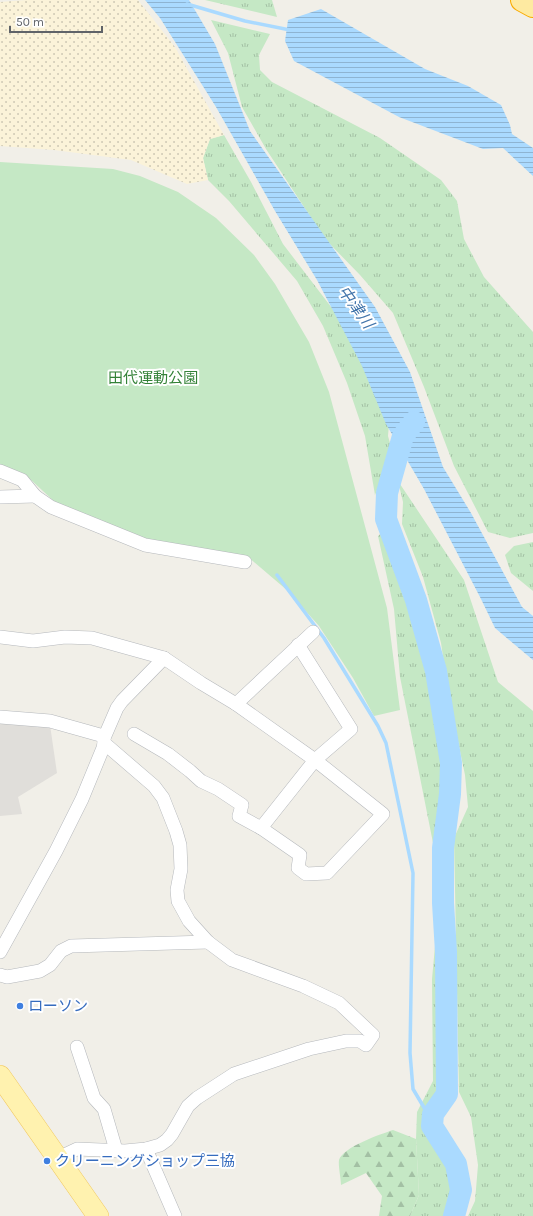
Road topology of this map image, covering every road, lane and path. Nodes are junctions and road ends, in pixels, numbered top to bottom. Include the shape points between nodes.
1 (522, 0) edge
2 (533, 6) edge
3 (0, 471) edge
4 (35, 496) junction
5 (0, 497) edge
6 (245, 562) dead end
7 (313, 632) dead end
8 (0, 637) edge
9 (298, 645) junction
10 (164, 658) junction
11 (236, 704) junction
12 (0, 717) edge
13 (134, 734) dead end
14 (104, 741) junction
15 (315, 760) junction
16 (261, 828) junction
17 (208, 942) junction
18 (0, 952) edge
19 (0, 975) edge
20 (77, 1047) dead end
21 (0, 1076) edge
22 (146, 1149) junction
23 (116, 1150) junction
24 (58, 1158) junction
25 (98, 1216) edge
26 (175, 1216) edge

1 - 2 highway
3 - 4 street via 22,480
4 - 5 street
4 - 6 street via 51,507 145,545
7 - 9 street
8 - 10 street via 33,641 65,637 92,638
9 - 11 street
9 - 15 street via 351,729
10 - 11 street
10 - 14 street via 122,701
11 - 15 street
12 - 14 street via 50,721 100,735
13 - 16 street via 168,754 201,781 242,805 239,816
14 - 17 street via 154,786 163,798 180,845 178,901 189,921
14 - 18 street via 82,799
15 - 16 street
15 - 16 street via 383,814 327,873 306,874 298,868 300,855
17 - 19 street via 71,946 61,951 50,965 40,971 7,977
17 - 22 street via 232,960 303,986 339,1003 374,1035 366,1045 360,1041 346,1041 309,1049 234,1074 188,1106 164,1143
20 - 23 street via 94,1098 104,1109
21 - 24 main road
22 - 23 street
22 - 26 street
23 - 24 street via 77,1149
24 - 25 main road

